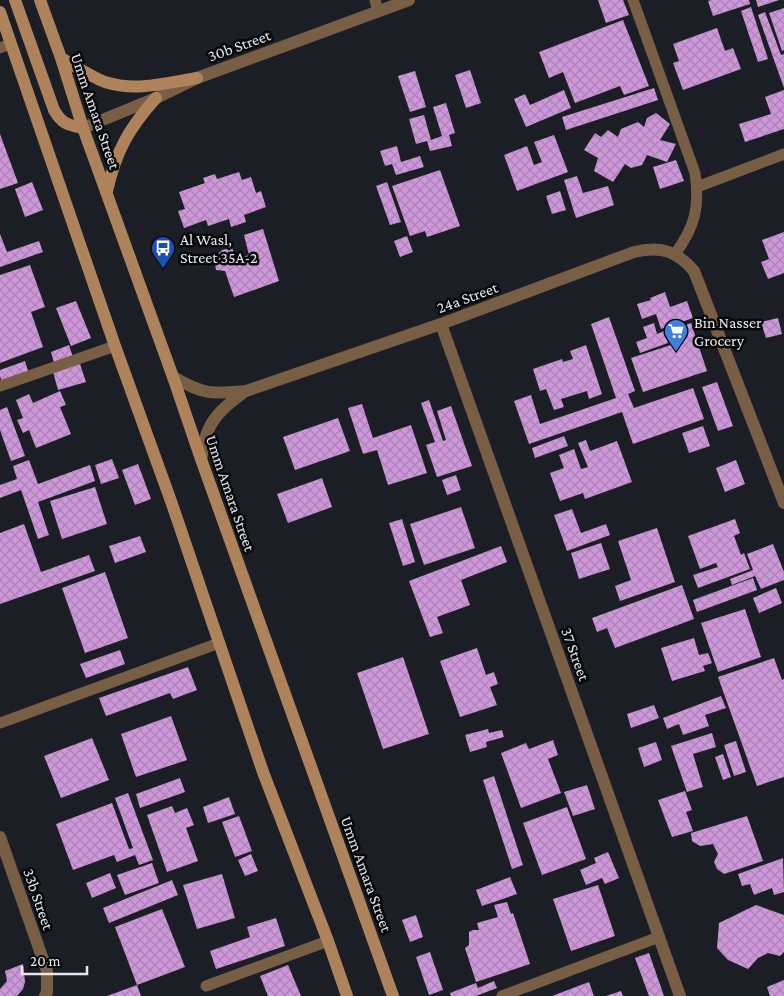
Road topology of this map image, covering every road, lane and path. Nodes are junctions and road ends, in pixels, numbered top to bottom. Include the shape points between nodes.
1 (15, 0) edge
2 (40, 0) edge
3 (409, 0) edge
4 (633, 0) edge
5 (393, 3) edge
6 (376, 5) edge
7 (0, 12) edge
8 (5, 46) edge
9 (61, 58) junction
10 (197, 78) junction
11 (156, 98) junction
12 (84, 128) junction
13 (784, 154) edge
14 (697, 187) junction
15 (107, 191) junction
16 (675, 254) junction
17 (441, 324) junction
18 (116, 346) junction
19 (173, 377) junction
20 (0, 386) edge
21 (246, 391) junction
22 (201, 459) junction
23 (784, 503) edge
24 (219, 643) junction
25 (0, 723) edge
26 (0, 837) edge
27 (659, 937) junction
28 (328, 941) junction
29 (206, 986) dead end
30 (45, 996) edge
31 (347, 996) edge
32 (393, 996) edge
33 (502, 996) edge
34 (680, 996) edge

1 - 12 street via 54,110 65,124
2 - 9 street, Umm Amara Street
3 - 5 street, 30b Street
4 - 14 lane via 695,173
5 - 6 street, 30b Street
6 - 10 street, 30b Street
7 - 8 street
8 - 18 street
9 - 10 street via 91,75 119,85 150,86
9 - 12 street, Umm Amara Street
10 - 11 street, 30b Street
11 - 12 street, 30b Street
11 - 15 street via 124,140 111,171
12 - 15 street, Umm Amara Street
13 - 14 lane
14 - 16 lane via 693,223
15 - 19 street, Umm Amara Street
16 - 17 street, 24a Street via 648,249 634,252
16 - 23 street via 694,271
17 - 21 street, 24a Street
17 - 27 street, 37 Street
18 - 20 lane
18 - 24 street
19 - 21 street, 24a Street via 216,394
19 - 22 street, Umm Amara Street
21 - 22 street, 24a Street via 215,418 206,436
22 - 32 street, Umm Amara Street
24 - 25 lane
24 - 28 street via 263,772
26 - 30 street, 33b Street via 47,972
27 - 33 lane
27 - 34 street, 37 Street
28 - 29 lane
28 - 31 street

